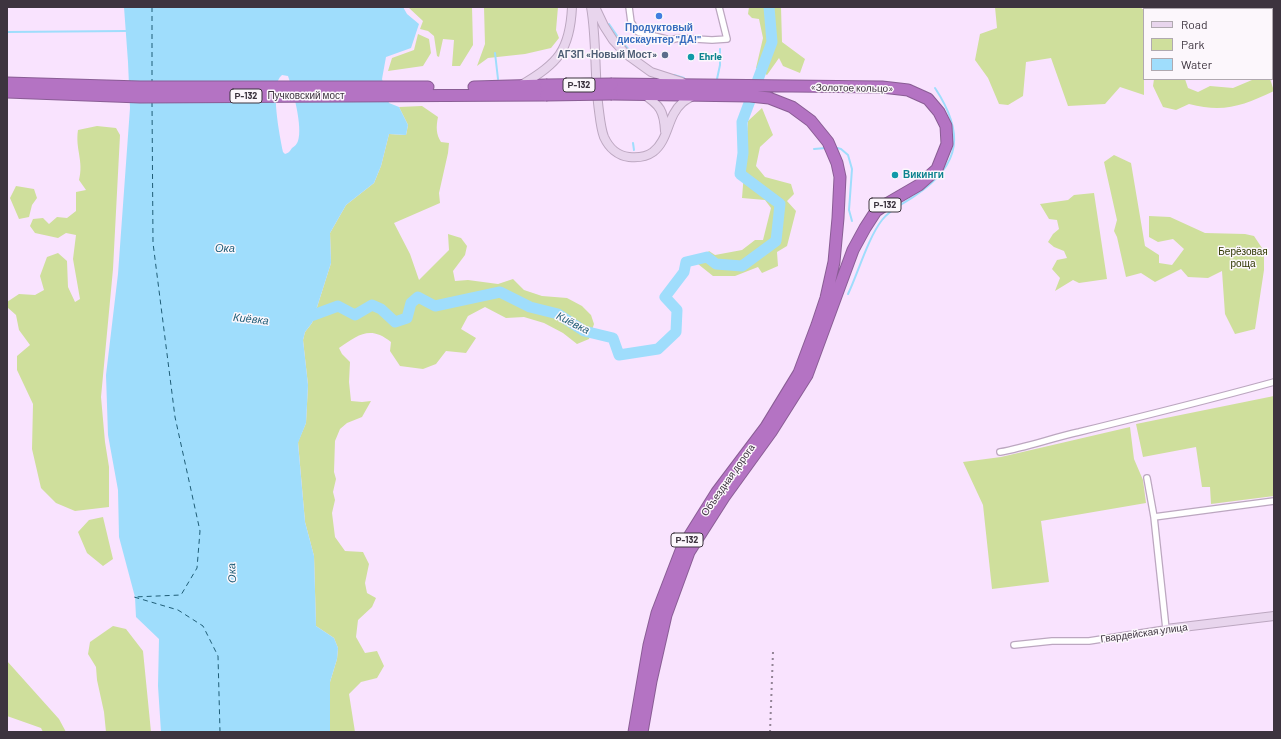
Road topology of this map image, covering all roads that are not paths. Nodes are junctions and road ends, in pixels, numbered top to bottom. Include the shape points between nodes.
1 (572, 7) edge
2 (591, 7) edge
3 (595, 7) edge
4 (629, 7) edge
5 (718, 7) edge
6 (7, 83) edge
7 (520, 85) junction
8 (612, 89) junction
9 (546, 90) junction
10 (696, 90) junction
11 (485, 91) junction
12 (7, 92) edge
13 (642, 94) junction
14 (665, 135) junction
15 (803, 374) junction
16 (1274, 382) edge
17 (1000, 452) dead end
18 (1147, 478) dead end
19 (1274, 502) edge
20 (1154, 517) junction
21 (1274, 616) edge
22 (1166, 629) junction
23 (1014, 645) dead end
24 (634, 732) edge
25 (642, 732) edge

1 - 7 main road via 568,40 563,49 549,66
2 - 14 main road via 594,21 596,90 605,139 619,154 639,158 658,148
3 - 10 main road via 613,40 626,54 651,72
4 - 5 street via 631,22 638,32 670,40 727,39
6 - 11 highway, Пучковский мост / Р-132
7 - 9 highway, Р-132
7 - 11 highway, Р-132
8 - 9 highway, Р-132, bridge
8 - 10 highway, «Золотое кольцо» / Р-132
8 - 13 highway, Р-132
9 - 11 highway, Р-132
10 - 13 highway, Р-132
10 - 14 main road via 682,102 672,116
10 - 15 highway, «Золотое кольцо» / Р-132 via 769,98 792,107 811,121 828,142 837,163 840,177 834,262
10 - 15 highway, «Золотое кольцо» / Р-132 via 882,87 908,90 928,99 946,126 947,144 936,169 920,185 876,211 865,228 853,250
11 - 12 highway, Пучковский мост / Р-132 via 140,96
13 - 14 main road via 661,110
15 - 24 highway, Объездная дорога / Р-132 via 717,492 682,548 649,644
15 - 25 highway, Объездная дорога / Р-132 via 771,432 724,496 689,552 666,615
16 - 17 street
18 - 20 street
19 - 20 street
20 - 22 street
21 - 22 main road, Гвардейская улица
22 - 23 street, Гвардейская улица via 1089,641

